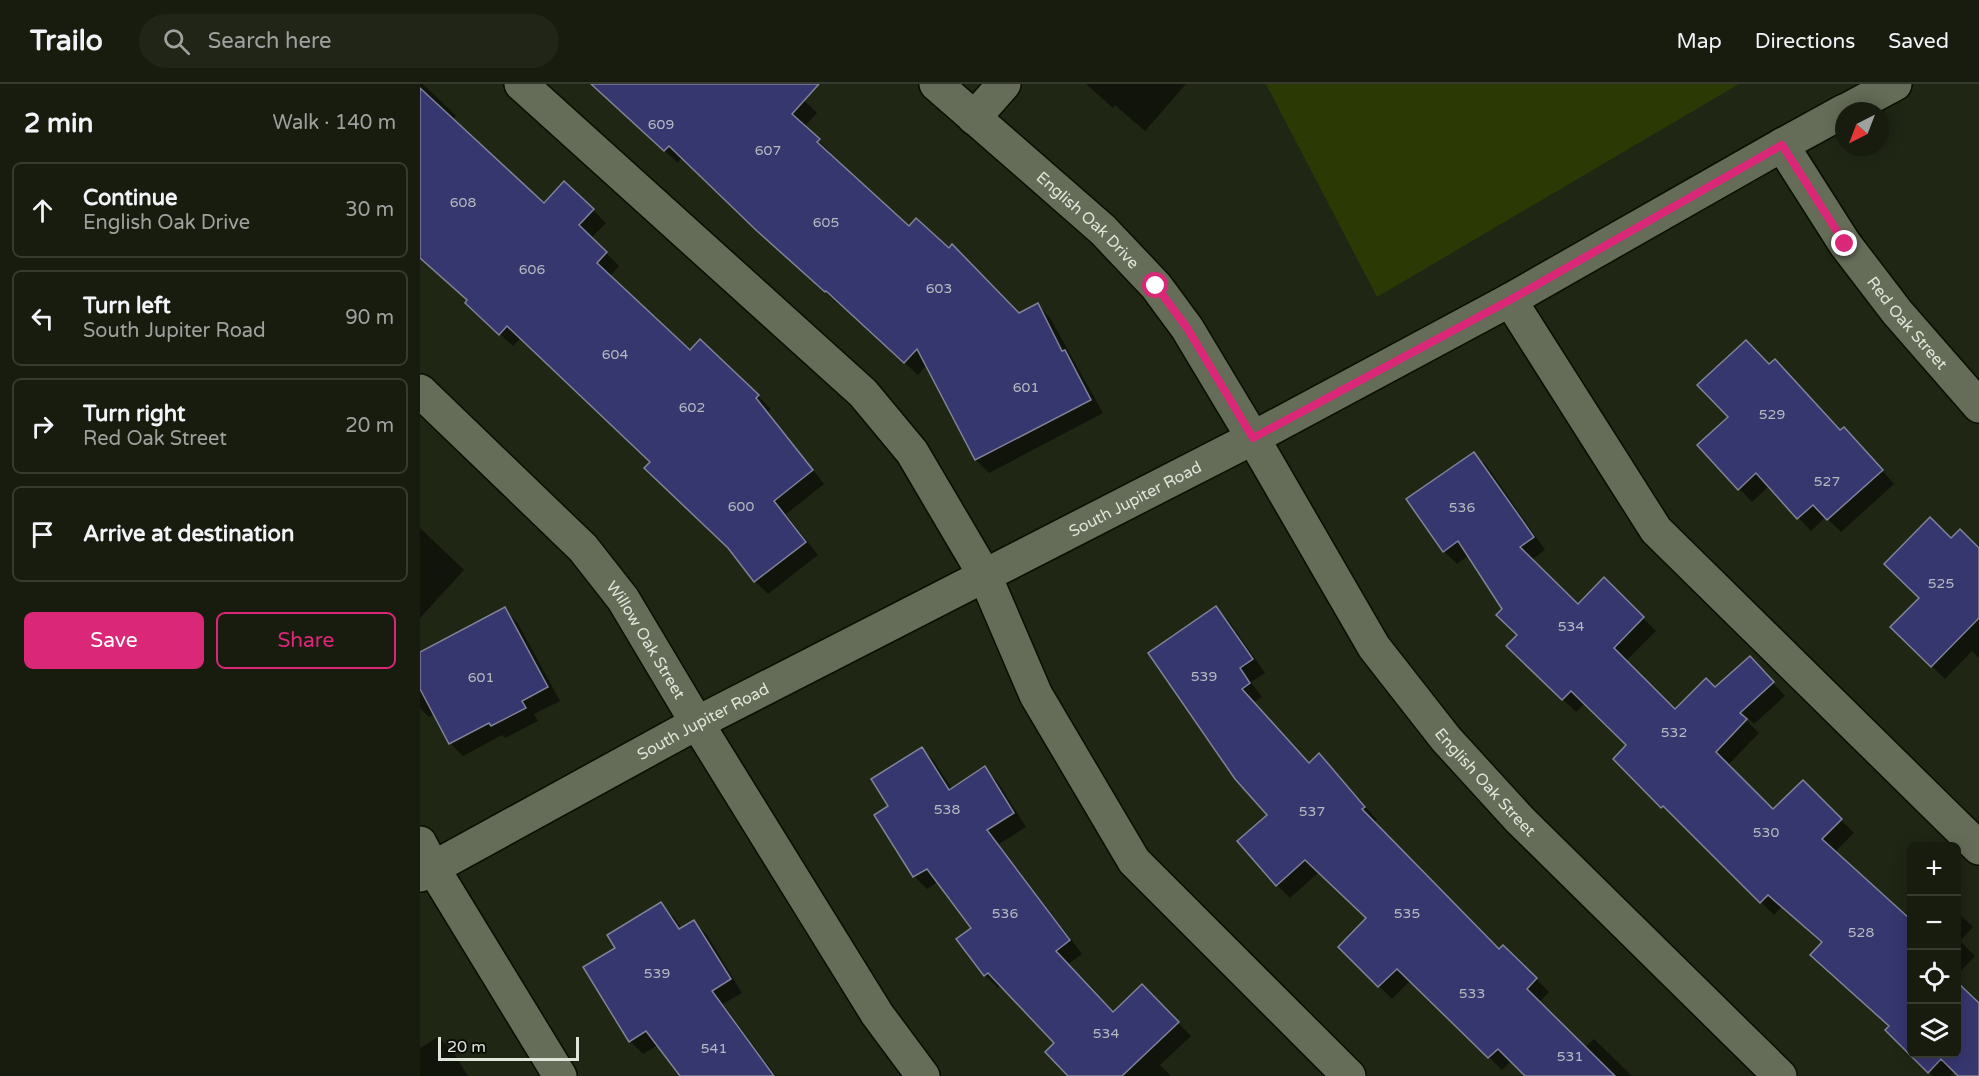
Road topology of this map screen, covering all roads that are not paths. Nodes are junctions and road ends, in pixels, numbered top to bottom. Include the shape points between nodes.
1 (521, 84) edge
2 (936, 84) edge
3 (1004, 84) edge
4 (1895, 84) edge
5 (1861, 102) edge
6 (1835, 116) edge
7 (974, 118) junction
8 (1782, 145) junction
9 (1510, 300) junction
10 (420, 391) edge
11 (1979, 406) edge
12 (1253, 438) junction
13 (985, 576) junction
14 (697, 723) junction
15 (1979, 848) edge
16 (424, 862) edge
17 (560, 1076) edge
18 (923, 1076) edge
19 (1349, 1076) edge
20 (1780, 1076) edge

1 - 13 street via 863,393 912,452
2 - 7 street, English Oak Drive
3 - 7 street
4 - 5 street, South Jupiter Road
6 - 8 street, South Jupiter Road
7 - 12 street, English Oak Drive via 1103,230 1156,286 1187,328
8 - 9 street, South Jupiter Road
8 - 11 street, Red Oak Street via 1845,244 1897,312
9 - 12 street, South Jupiter Road
9 - 15 street via 1656,530
10 - 14 street, Willow Oak Street via 583,548 623,599
12 - 13 street, South Jupiter Road
12 - 20 street, English Oak Street via 1374,647 1446,739 1520,820
13 - 14 street, South Jupiter Road
13 - 19 street via 1036,695 1134,861
14 - 16 street, South Jupiter Road
14 - 18 street, Willow Oak Street via 877,1014
16 - 17 street

